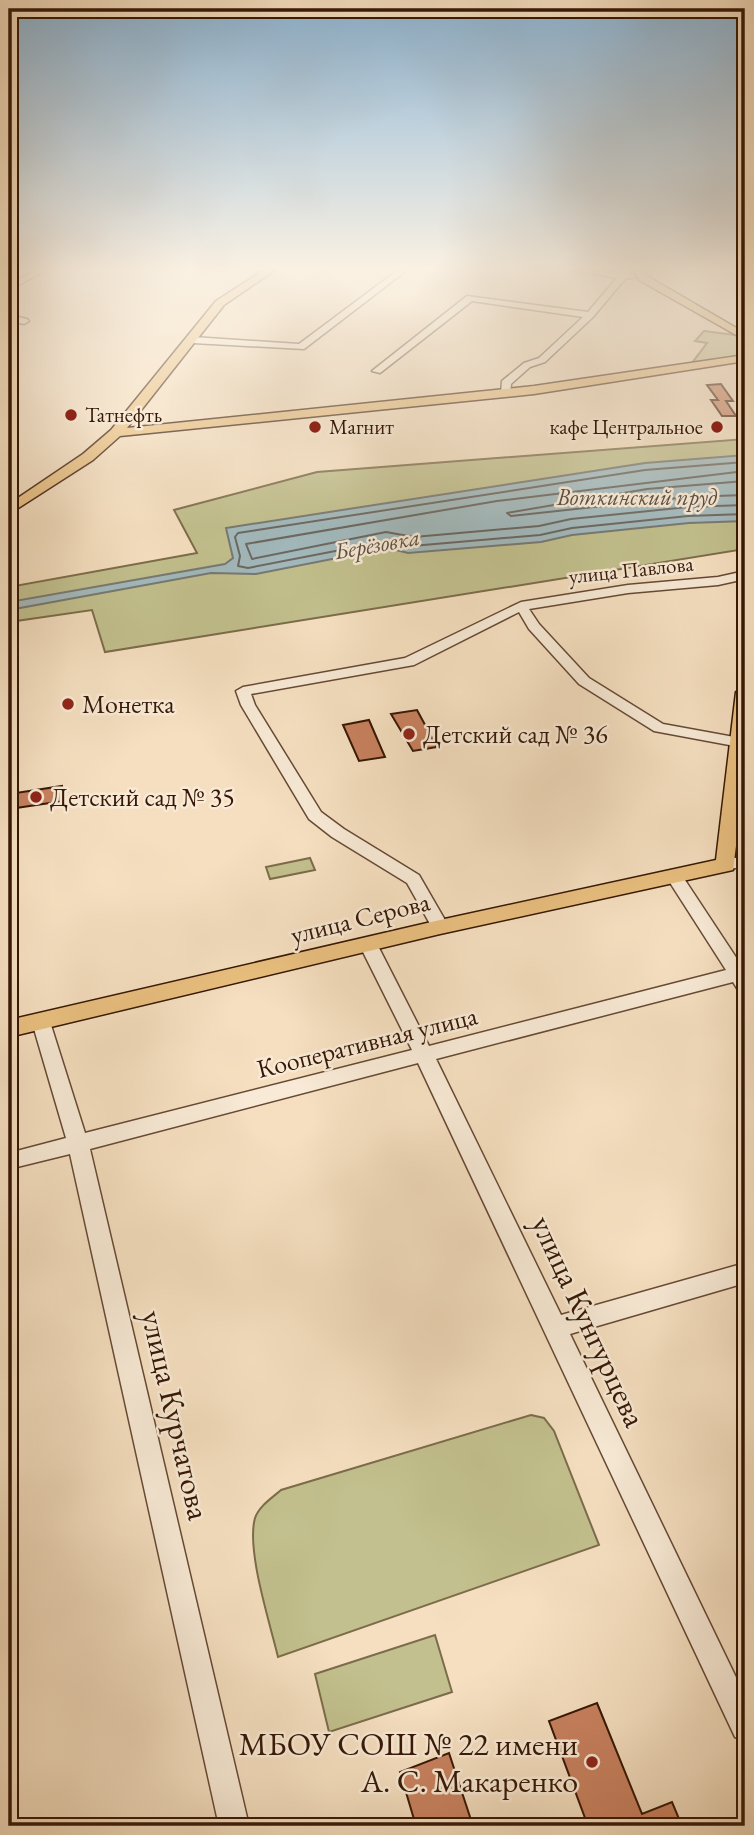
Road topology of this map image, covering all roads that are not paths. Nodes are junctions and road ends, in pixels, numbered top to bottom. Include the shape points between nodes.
1 (180, 356) edge
2 (397, 356) edge
3 (547, 356) edge
4 (745, 358) edge
5 (377, 371) dead end
6 (506, 393) junction
7 (116, 433) junction
8 (9, 510) edge
9 (745, 575) edge
10 (522, 606) junction
11 (745, 692) edge
12 (740, 742) junction
13 (736, 863) edge
14 (675, 878) junction
15 (440, 927) junction
16 (369, 946) junction
17 (742, 979) edge
18 (41, 1022) junction
19 (9, 1029) edge
20 (425, 1055) junction
21 (78, 1143) junction
22 (9, 1161) edge
23 (745, 1273) edge
24 (556, 1327) junction
25 (745, 1727) edge
26 (234, 1826) edge

1 - 7 main road
2 - 5 street
3 - 6 street via 506,383
4 - 6 main road
6 - 7 main road
7 - 8 main road
9 - 10 street, улица Павлова
10 - 12 street via 584,681 659,728
10 - 15 street, улица Павлова via 409,662 243,691 315,815 413,879
11 - 12 main road, улица Серова
12 - 13 main road, улица Серова
13 - 14 main road, улица Серова
14 - 15 main road, улица Серова
14 - 17 street
15 - 16 main road, улица Серова
16 - 18 main road, улица Серова
16 - 20 street, улица Кунгурцева
17 - 20 street, Кооперативная улица
18 - 19 main road, улица Серова
18 - 21 street, улица Курчатова
20 - 21 street, Кооперативная улица
20 - 24 street, улица Кунгурцева
21 - 22 street, Кооперативная улица
21 - 26 street, улица Курчатова
23 - 24 street
24 - 25 street, улица Кунгурцева

